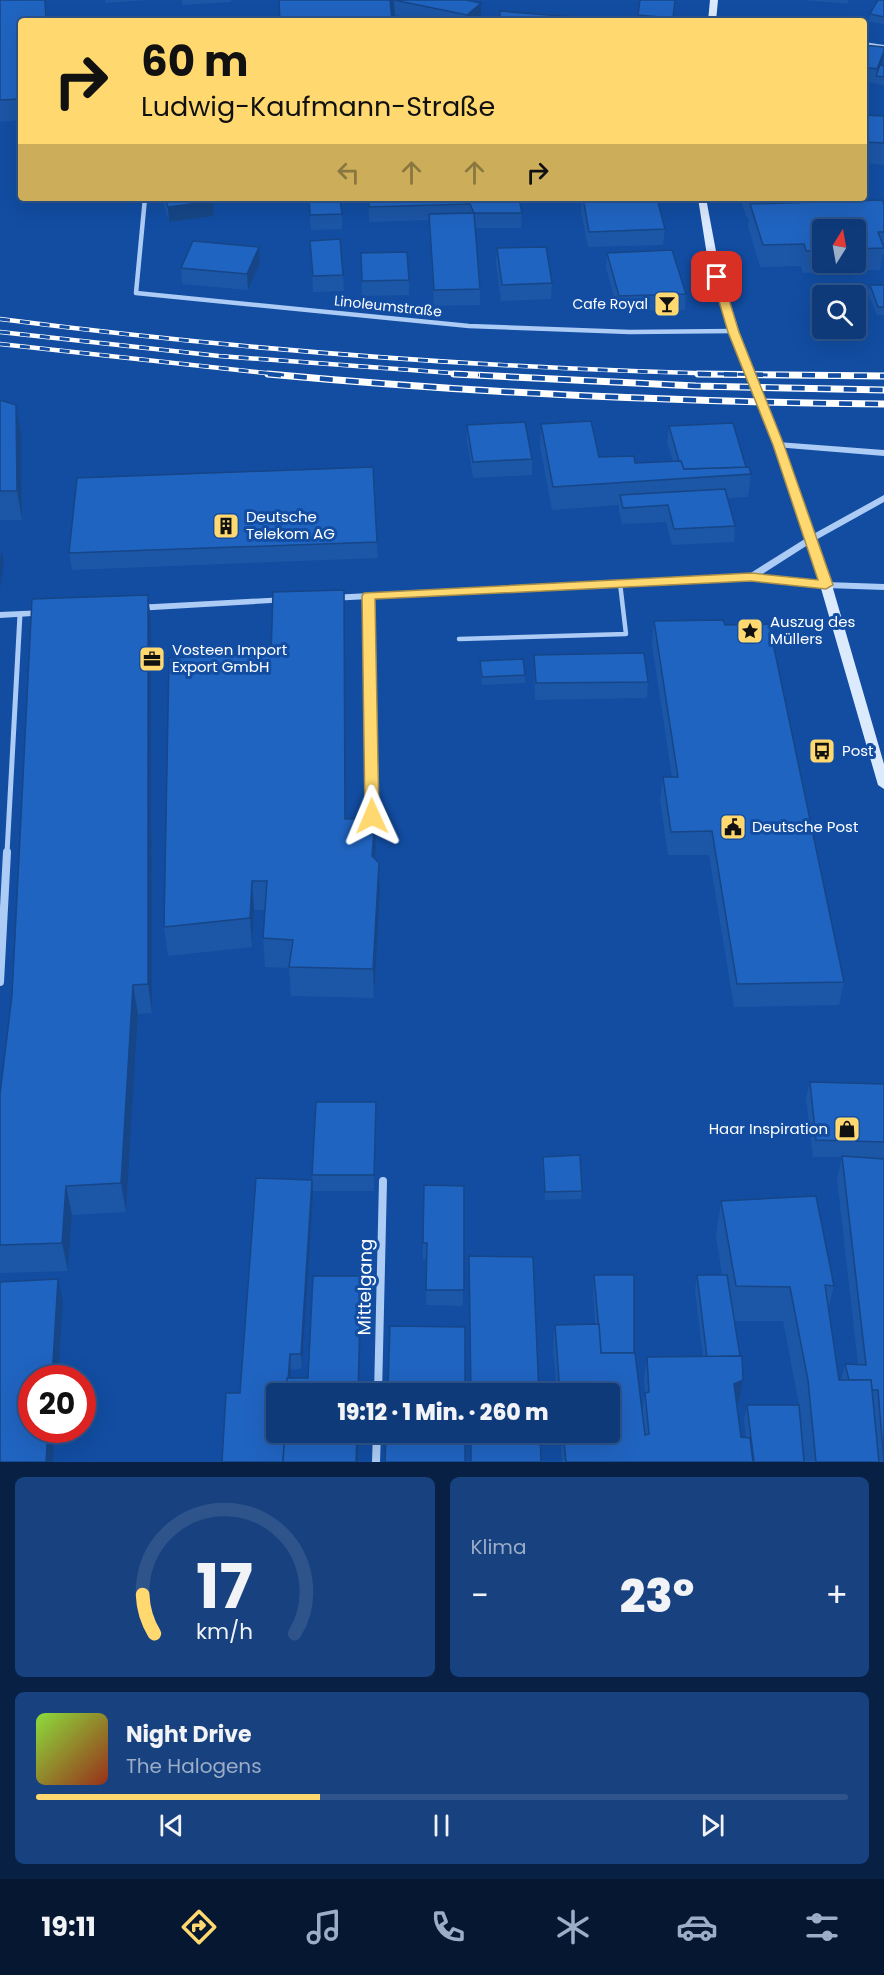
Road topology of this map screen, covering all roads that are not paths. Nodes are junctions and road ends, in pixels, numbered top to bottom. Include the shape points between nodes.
1 (714, 0) edge
2 (712, 18) edge
3 (867, 44) edge
4 (884, 47) edge
5 (145, 201) edge
6 (702, 201) edge
7 (734, 332) junction
8 (778, 445) junction
9 (884, 453) edge
10 (884, 498) edge
11 (811, 539) junction
12 (751, 577) junction
13 (620, 583) junction
14 (826, 585) junction
15 (884, 587) edge
16 (369, 596) junction
17 (322, 598) edge
18 (299, 600) edge
19 (124, 609) edge
20 (55, 612) edge
21 (20, 614) junction
22 (0, 615) edge
23 (459, 639) dead end
24 (884, 785) edge
25 (372, 816) edge
26 (0, 982) edge
27 (383, 1181) dead end
28 (378, 1383) edge
29 (377, 1443) edge
30 (376, 1462) edge

1 - 2 main road
3 - 4 street
5 - 7 street, Linoleumstraße via 136,293 468,326
6 - 7 main road via 712,262
7 - 8 main road
8 - 9 street
8 - 11 main road
10 - 11 street
11 - 12 street
11 - 14 main road
12 - 13 street
12 - 14 street
13 - 16 street
13 - 23 lane via 626,634
14 - 15 street
14 - 24 main road
16 - 17 street
16 - 25 lane
18 - 19 street
20 - 21 street
21 - 22 street
21 - 26 street
27 - 28 street, Mittelgang
29 - 30 street

